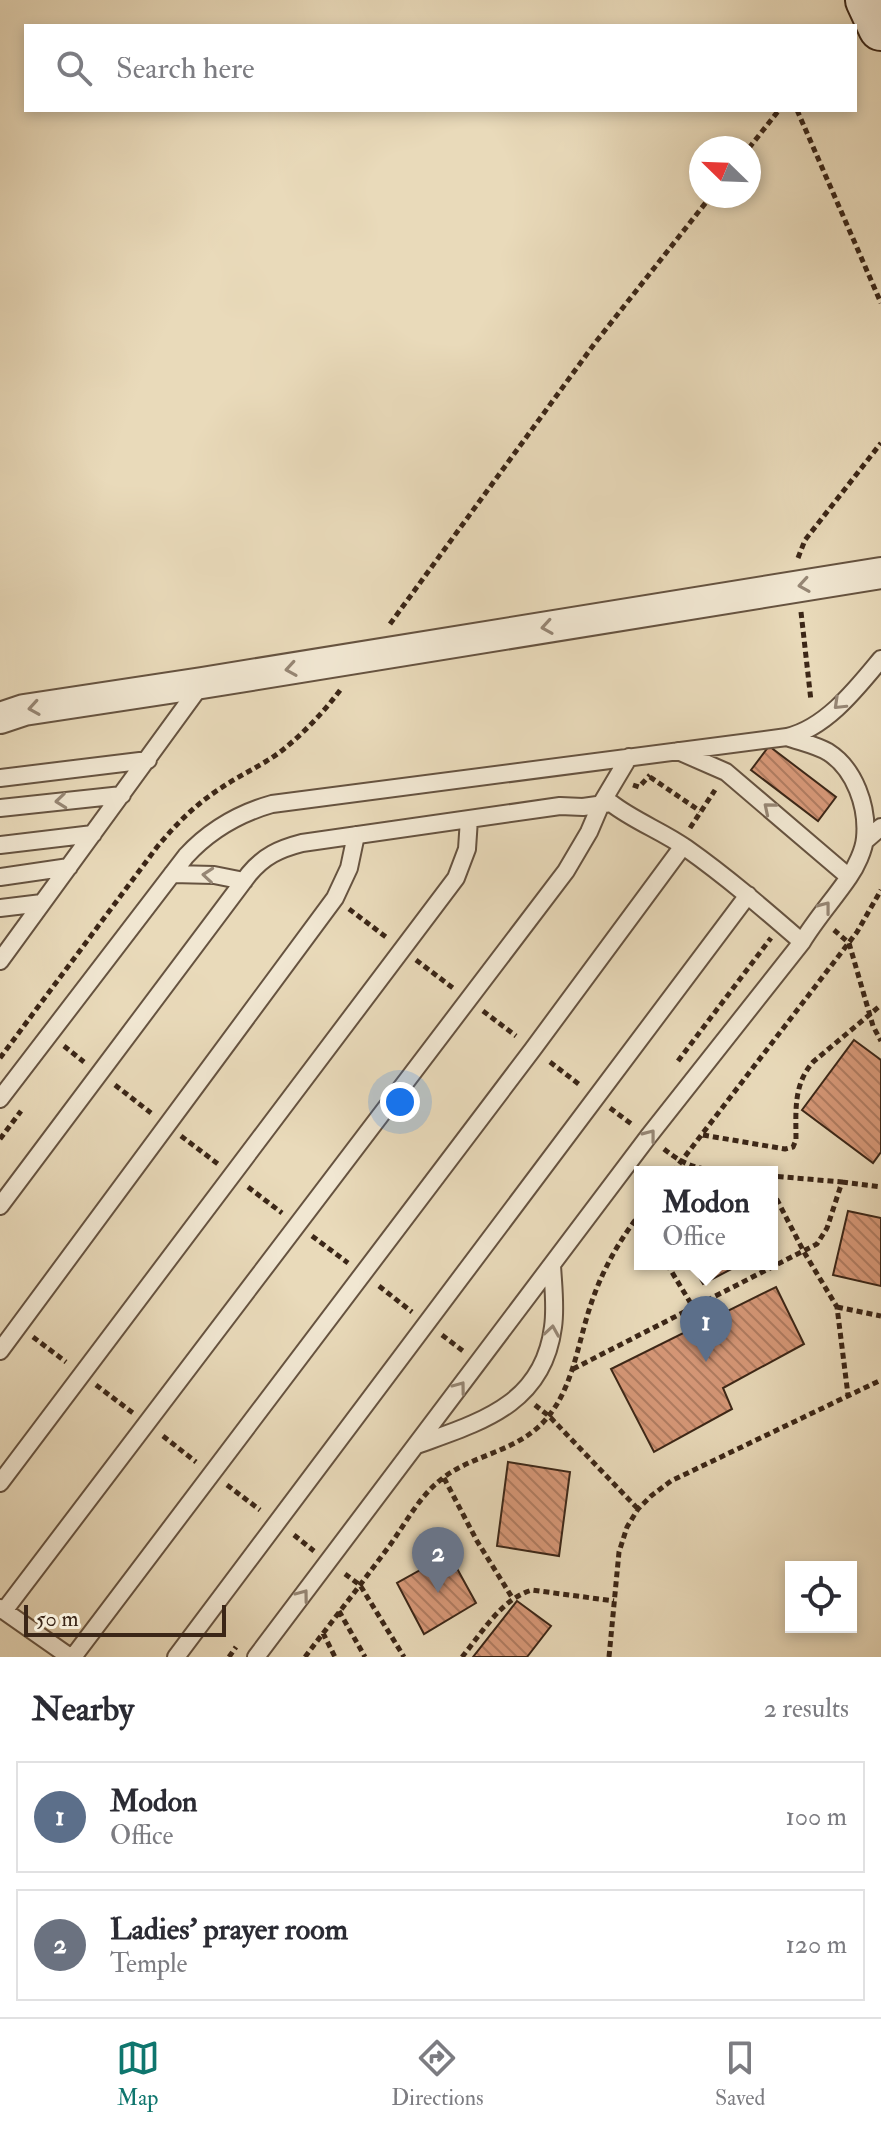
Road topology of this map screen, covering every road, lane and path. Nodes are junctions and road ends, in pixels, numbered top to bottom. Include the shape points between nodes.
1 (868, 0) edge
2 (881, 28) edge
3 (777, 112) edge
4 (798, 112) edge
5 (758, 136) edge
6 (881, 303) edge
7 (881, 443) edge
8 (881, 573) edge
9 (798, 586) junction
10 (881, 659) edge
11 (202, 683) junction
12 (0, 718) edge
13 (822, 720) junction
14 (787, 737) junction
15 (676, 751) junction
16 (629, 757) junction
17 (148, 760) junction
18 (726, 772) junction
19 (649, 776) dead end
20 (0, 778) edge
21 (122, 795) junction
22 (601, 804) junction
23 (0, 808) edge
24 (700, 811) junction
25 (469, 819) junction
26 (881, 827) edge
27 (689, 829) dead end
28 (93, 834) junction
29 (356, 835) junction
30 (865, 841) junction
31 (0, 845) edge
32 (683, 846) junction
33 (69, 867) junction
34 (172, 874) junction
35 (0, 877) edge
36 (849, 877) junction
37 (244, 881) junction
38 (881, 890) edge
39 (748, 895) junction
40 (42, 903) junction
41 (0, 908) edge
42 (816, 919) junction
43 (802, 942) junction
44 (7, 943) edge
45 (849, 943) junction
46 (0, 961) edge
47 (881, 1005) edge
48 (870, 1014) junction
49 (881, 1041) edge
50 (0, 1099) edge
51 (703, 1135) junction
52 (678, 1166) edge
53 (778, 1177) edge
54 (842, 1182) junction
55 (880, 1185) edge
56 (778, 1202) edge
57 (0, 1206) edge
58 (804, 1252) junction
59 (552, 1265) junction
60 (778, 1265) edge
61 (671, 1270) edge
62 (768, 1270) edge
63 (693, 1307) junction
64 (837, 1307) junction
65 (881, 1316) edge
66 (19, 1326) junction
67 (0, 1351) edge
68 (572, 1369) dead end
69 (82, 1374) junction
70 (881, 1380) edge
71 (848, 1395) junction
72 (146, 1423) junction
73 (416, 1445) junction
74 (212, 1473) junction
75 (444, 1477) dead end
76 (0, 1483) edge
77 (277, 1523) junction
78 (328, 1561) junction
79 (513, 1599) junction
80 (614, 1601) junction
81 (2, 1610) edge
82 (339, 1611) dead end
83 (323, 1633) dead end
84 (71, 1657) edge
85 (176, 1657) edge
86 (256, 1657) edge
87 (335, 1657) edge
88 (365, 1657) edge
89 (404, 1657) edge
90 (462, 1657) edge
91 (609, 1657) edge

1 - 2 main road
3 - 5 path
4 - 6 path
7 - 9 path via 805,540 798,558
8 -> 9 street
9 -> 11 street
9 - 13 path via 810,693
10 -> 13 lane
11 -> 12 street
11 - 17 lane
13 - 14 lane
14 - 15 lane
14 - 30 lane via 828,752 845,765 863,804
15 - 16 lane
15 - 18 lane
16 - 22 lane
16 - 34 lane via 272,804 216,829
17 - 20 lane
17 - 21 lane
18 - 24 path
36 -> 18 lane
19 - 24 path
21 -> 23 lane
21 - 28 lane
22 - 25 lane
22 - 32 lane via 611,803
22 - 72 lane via 566,871
24 - 27 path
25 - 29 lane
25 - 69 lane via 467,849 456,878
26 - 30 lane
28 - 31 lane
28 - 33 lane
29 - 37 lane via 277,850
29 - 66 lane via 335,898
30 - 36 lane
32 - 39 lane
32 - 74 lane
33 - 35 lane
33 - 40 lane
37 -> 34 lane
34 - 50 lane
42 -> 36 lane
37 - 57 lane
38 - 45 path
39 - 43 lane
39 - 77 lane
40 - 41 lane
40 - 44 lane
42 - 43 lane
42 - 45 path
59 -> 43 lane
44 - 46 lane
45 - 48 path
45 - 51 path
47 - 48 path
48 - 49 path
48 - 51 path via 806,1071 797,1092 793,1147
51 - 52 path
53 - 54 path
54 - 55 path
54 - 58 path via 827,1228
56 - 58 path
58 - 60 path
58 - 64 path
73 -> 59 lane
73 -> 59 lane via 506,1408 533,1380 553,1327
61 - 63 path
62 - 63 path
63 - 68 path
64 - 65 path
64 - 71 path
66 - 67 lane
66 - 69 path
69 - 72 path
69 - 76 lane
70 - 71 path
71 - 80 path via 671,1481 651,1496 627,1527
72 - 74 path
72 - 81 lane
73 - 78 lane
74 - 77 path
74 - 84 lane
75 - 79 path
77 - 78 path
77 - 85 lane
86 -> 78 lane
78 - 89 path via 360,1585
79 - 80 path via 532,1590
79 - 90 path
80 - 91 path
81 - 84 lane
82 - 88 path
83 - 87 path

